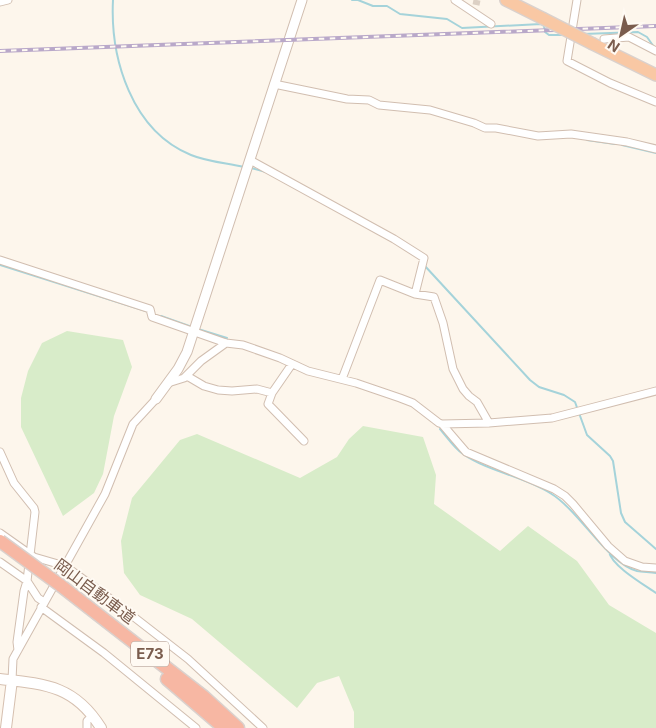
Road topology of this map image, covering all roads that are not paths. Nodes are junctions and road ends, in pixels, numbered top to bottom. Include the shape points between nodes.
1 (8, 0) edge
2 (302, 0) edge
3 (455, 0) edge
4 (506, 0) edge
5 (577, 0) edge
6 (0, 2) edge
7 (491, 24) dead end
8 (598, 41) junction
9 (656, 52) edge
10 (656, 75) edge
11 (274, 84) junction
12 (656, 102) edge
13 (656, 149) edge
14 (249, 161) junction
15 (0, 260) edge
16 (415, 294) junction
17 (195, 330) junction
18 (226, 344) junction
19 (292, 364) junction
20 (186, 376) junction
21 (342, 379) junction
22 (167, 383) junction
23 (656, 391) edge
24 (272, 393) junction
25 (156, 399) joint
26 (489, 423) junction
27 (442, 424) junction
28 (304, 442) dead end
29 (0, 452) edge
30 (0, 533) edge
31 (0, 541) edge
32 (0, 552) edge
33 (30, 554) junction
34 (0, 562) edge
35 (65, 566) junction
36 (656, 568) edge
37 (27, 581) junction
38 (57, 588) junction
39 (42, 604) junction
40 (18, 650) junction
41 (0, 679) edge
42 (12, 680) junction
43 (93, 715) junction
44 (6, 728) edge
45 (87, 728) edge
46 (101, 728) edge
47 (196, 728) edge
48 (224, 728) edge
49 (238, 728) edge
50 (264, 728) edge

1 - 6 street
2 - 11 street
3 - 7 street via 475,8
4 - 8 highway, bridge
5 - 12 street via 567,61
8 - 9 street via 629,36
8 - 10 highway
11 - 13 street via 347,99 369,100 379,105 430,110 485,128 538,136 571,134
11 - 14 street
14 - 16 street via 424,258
14 - 17 street
15 - 17 street via 150,309 152,317
16 - 21 street via 380,280
16 - 26 street via 434,297 453,369 463,389 477,402
17 - 18 street
17 - 22 street via 183,360
18 - 19 street via 243,345
18 - 20 street
19 - 21 street
19 - 24 street
20 - 22 street
20 - 24 street via 218,390 257,389
21 - 27 street via 413,403
22 - 25 street
23 - 26 street via 552,418
24 - 28 street via 268,404
25 - 35 street via 133,424 106,494
26 - 27 street
27 - 36 street via 466,452 565,496 625,561
29 - 33 street via 14,483 34,508
30 - 33 street
31 - 38 highway, 岡山自動車道 / E73, bridge
32 - 38 highway, 岡山自動車道 / E73
33 - 35 street
33 - 37 street
34 - 37 street
35 - 39 street
35 - 50 street via 188,659
37 - 39 street
37 - 40 street
38 - 48 highway, 岡山自動車道 / E73
38 - 49 highway, 岡山自動車道 / E73 via 189,685
39 - 40 street
39 - 47 street
40 - 42 street via 13,659
41 - 42 main road
42 - 43 main road via 58,689
42 - 44 main road
43 - 45 street via 87,721
43 - 46 main road

